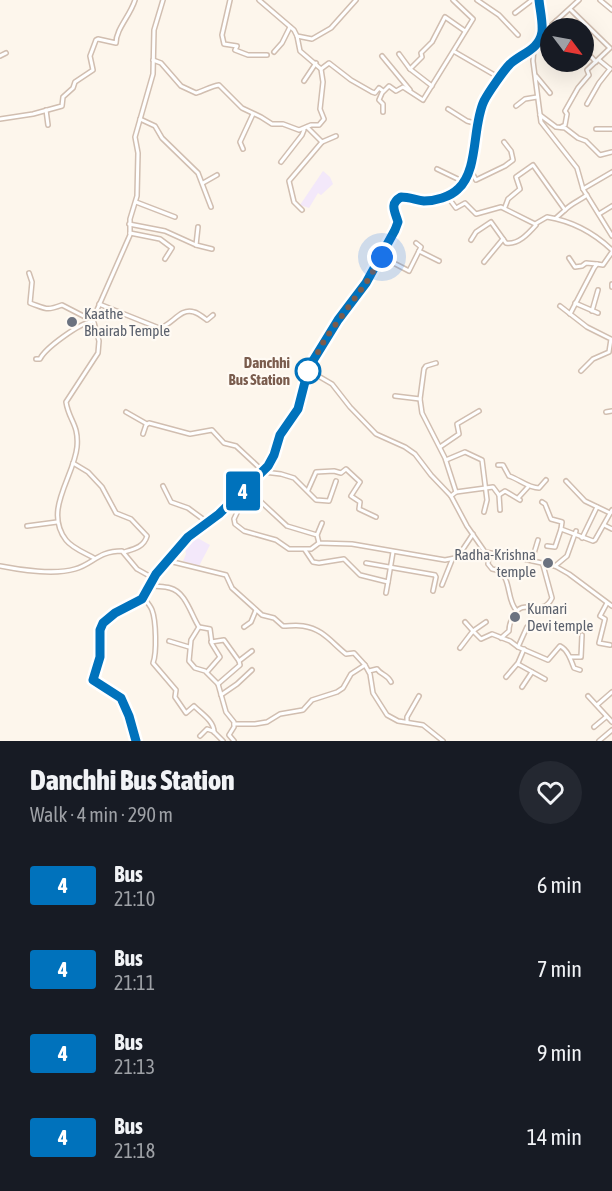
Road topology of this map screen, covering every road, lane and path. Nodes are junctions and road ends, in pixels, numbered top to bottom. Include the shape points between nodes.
1 (135, 0) edge
2 (163, 0) edge
3 (230, 0) edge
4 (259, 0) edge
5 (356, 0) edge
6 (453, 0) edge
7 (477, 0) edge
8 (532, 0) edge
9 (539, 0) edge
10 (579, 0) edge
11 (600, 0) edge
12 (570, 9) junction
13 (612, 10) edge
14 (514, 13) dead end
15 (541, 18) edge
16 (560, 18) edge
17 (290, 27) junction
18 (465, 30) junction
19 (518, 35) dead end
20 (297, 36) junction
21 (540, 38) edge
22 (534, 48) junction
23 (274, 52) dead end
24 (454, 52) junction
25 (6, 53) dead end
26 (399, 54) dead end
27 (267, 55) dead end
28 (0, 56) edge
29 (382, 56) dead end
30 (594, 58) edge
31 (153, 60) junction
32 (597, 61) junction
33 (316, 63) junction
34 (321, 69) junction
35 (410, 69) junction
36 (611, 69) edge
37 (535, 73) junction
38 (500, 78) junction
39 (304, 81) dead end
40 (432, 86) junction
41 (383, 91) junction
42 (413, 93) junction
43 (550, 93) dead end
44 (537, 97) junction
45 (587, 104) dead end
46 (516, 106) dead end
47 (46, 110) junction
48 (448, 110) dead end
49 (384, 112) dead end
50 (254, 114) junction
51 (538, 114) junction
52 (0, 119) edge
53 (140, 119) junction
54 (478, 123) junction
55 (48, 125) dead end
56 (561, 127) junction
57 (306, 128) junction
58 (596, 129) dead end
59 (612, 129) edge
60 (336, 136) dead end
61 (322, 142) junction
62 (504, 142) dead end
63 (243, 149) dead end
64 (612, 152) edge
65 (280, 162) dead end
66 (469, 168) junction
67 (437, 169) dead end
68 (612, 172) edge
69 (218, 175) dead end
70 (464, 182) junction
71 (203, 183) junction
72 (583, 189) junction
73 (587, 195) junction
74 (447, 196) junction
75 (136, 202) junction
76 (612, 206) edge
77 (211, 207) dead end
78 (505, 207) junction
79 (302, 210) dead end
80 (565, 210) junction
81 (599, 214) junction
82 (175, 217) dead end
83 (556, 219) junction
84 (129, 224) junction
85 (537, 224) junction
86 (198, 227) dead end
87 (130, 233) junction
88 (612, 236) edge
89 (503, 239) junction
90 (471, 240) dead end
91 (416, 243) dead end
92 (196, 245) junction
93 (212, 249) dead end
94 (419, 251) junction
95 (612, 251) edge
96 (382, 257) junction
97 (569, 258) dead end
98 (165, 259) dead end
99 (439, 261) dead end
100 (484, 262) dead end
101 (597, 264) junction
102 (29, 273) dead end
103 (598, 290) dead end
104 (575, 303) junction
105 (99, 304) junction
106 (560, 306) dead end
107 (592, 311) junction
108 (598, 313) dead end
109 (570, 314) junction
110 (213, 315) dead end
111 (93, 322) junction
112 (36, 359) dead end
113 (436, 363) dead end
114 (308, 370) junction
115 (581, 371) dead end
116 (395, 396) dead end
117 (420, 399) junction
118 (479, 411) dead end
119 (612, 411) edge
120 (126, 412) dead end
121 (606, 412) dead end
122 (147, 424) junction
123 (143, 434) dead end
124 (440, 447) junction
125 (446, 460) junction
126 (73, 463) junction
127 (498, 465) dead end
128 (264, 471) junction
129 (546, 480) dead end
130 (336, 481) dead end
131 (566, 481) dead end
132 (163, 486) dead end
133 (528, 486) junction
134 (246, 488) junction
135 (308, 490) junction
136 (487, 490) junction
137 (456, 492) junction
138 (241, 493) junction
139 (451, 495) junction
140 (499, 495) junction
141 (542, 502) dead end
142 (597, 507) junction
143 (500, 510) dead end
144 (484, 512) dead end
145 (611, 512) edge
146 (376, 517) dead end
147 (57, 522) junction
148 (207, 522) junction
149 (322, 523) dead end
150 (604, 525) junction
151 (27, 526) dead end
152 (561, 529) junction
153 (612, 529) edge
154 (575, 533) junction
155 (472, 534) junction
156 (317, 536) junction
157 (582, 538) junction
158 (538, 540) dead end
159 (319, 543) junction
160 (547, 546) dead end
161 (305, 550) junction
162 (124, 552) junction
163 (393, 552) junction
164 (460, 552) dead end
165 (487, 553) junction
166 (94, 558) junction
167 (453, 560) junction
168 (532, 560) junction
169 (169, 561) junction
170 (366, 563) dead end
171 (543, 565) junction
172 (0, 566) edge
173 (555, 566) junction
174 (390, 568) junction
175 (153, 578) junction
176 (388, 582) junction
177 (149, 585) junction
178 (442, 585) dead end
179 (433, 591) dead end
180 (386, 593) dead end
181 (143, 597) junction
182 (607, 603) junction
183 (612, 606) edge
184 (256, 610) junction
185 (516, 610) junction
186 (465, 622) dead end
187 (486, 622) dead end
188 (199, 627) junction
189 (244, 627) dead end
190 (527, 627) dead end
191 (473, 631) junction
192 (582, 635) dead end
193 (501, 638) junction
194 (169, 641) dead end
195 (211, 642) junction
196 (610, 645) dead end
197 (189, 647) junction
198 (518, 647) junction
199 (460, 648) dead end
200 (524, 649) junction
201 (252, 651) dead end
202 (570, 657) junction
203 (239, 661) junction
204 (518, 663) junction
205 (365, 665) junction
206 (252, 670) dead end
207 (580, 670) dead end
208 (369, 671) junction
209 (532, 672) junction
210 (206, 673) junction
211 (506, 677) dead end
212 (545, 679) dead end
213 (392, 682) dead end
214 (218, 684) junction
215 (522, 687) dead end
216 (612, 692) edge
217 (221, 694) junction
218 (419, 696) dead end
219 (588, 696) dead end
220 (597, 705) junction
221 (612, 712) edge
222 (606, 716) junction
223 (407, 722) junction
224 (612, 722) edge
225 (234, 724) junction
226 (594, 728) dead end
227 (612, 730) edge
228 (214, 732) junction
229 (200, 736) dead end
230 (136, 741) edge
231 (223, 741) edge
232 (234, 741) edge
233 (443, 741) edge
234 (599, 741) edge

1 - 47 street via 116,33 116,43 96,40 90,56 93,70 75,82 60,107
2 - 31 street via 154,30
3 - 27 street via 222,35 224,44 237,46 236,51 248,55
4 - 17 street
5 - 20 street via 321,35 312,39
6 - 18 street via 473,19
7 - 19 street
8 - 14 street
9 - 15 main road
10 - 12 street
11 - 13 street
12 - 16 street
12 - 32 street via 610,48
17 - 20 street
17 - 23 street
18 - 24 street
18 - 35 street via 445,17 422,57
20 - 33 street via 300,51
21 - 22 main road
22 - 37 street
22 - 38 main road via 510,64
24 - 38 street
24 - 40 street
25 - 28 street
26 - 35 street
29 - 42 street
30 - 32 street
31 - 50 street via 161,63 182,86 196,93 219,85 242,108
31 - 53 street via 153,74
32 - 36 street
32 - 56 street via 587,70 589,75 567,107 565,125
33 - 34 street
33 - 39 street
34 - 41 street via 329,63 372,92 378,88
34 - 57 street via 320,109 324,119 319,125
35 - 40 street
36 - 45 street
37 - 43 street
37 - 44 street
38 - 54 main road via 483,103
40 - 42 street via 423,100
41 - 42 street via 389,86
41 - 49 street via 379,100
44 - 46 street
44 - 51 street
47 - 52 street
47 - 55 street
48 - 54 street
50 - 57 street via 272,124 295,130
50 - 63 street via 240,142
51 - 56 street
51 - 72 street via 577,168
53 - 71 street via 155,126
53 - 75 street via 135,137
54 - 66 main road
56 - 64 street via 586,141 600,155
57 - 61 street
57 - 65 street
58 - 59 street
60 - 61 street
61 - 79 street via 289,181 294,202
62 - 66 street via 514,158 506,166 476,180
66 - 70 main road
67 - 70 street
68 - 72 street
69 - 71 street
70 - 74 main road
71 - 77 street
72 - 73 street
73 - 80 street
73 - 81 street
74 - 78 street via 456,208 465,203 476,214
74 - 96 main road via 425,201 405,196 398,199 393,208 398,222
75 - 82 street
75 - 84 street
76 - 81 street
78 - 80 street via 520,189 516,177 533,165
78 - 85 street
80 - 83 street
81 - 88 street
83 - 85 street via 546,217
83 - 95 street via 596,236
84 - 87 street
84 - 92 street via 165,231
85 - 89 street via 517,242 508,244
86 - 92 street
87 - 98 street via 162,240 172,248
87 - 105 street
89 - 90 street via 489,222
89 - 100 street
91 - 94 street via 422,246
92 - 93 street
94 - 96 street via 409,271
94 - 99 street
95 - 101 street via 603,265
96 - 114 main road
97 - 101 street via 575,267
101 - 104 street
102 - 111 street via 30,303 47,309 62,305
103 - 107 street
104 - 107 street
104 - 109 street
105 - 110 street via 159,328 186,311 207,320
105 - 111 street
106 - 109 street
107 - 108 street
109 - 115 street via 611,339 609,352 592,359
111 - 112 street via 74,330
111 - 126 street via 98,353 66,402 78,431
113 - 117 street via 426,366
114 - 128 main road via 298,409 280,435
114 - 139 street via 332,384 376,434 415,454
116 - 117 street
117 - 124 street via 424,419
118 - 124 street via 457,424 459,434
119 - 121 street
120 - 122 street
122 - 123 street
122 - 128 street via 190,434 212,430
124 - 125 street
125 - 136 street via 465,452 482,459
125 - 137 street
126 - 147 street
126 - 162 street via 102,487 116,513 131,519 147,536 144,543
127 - 133 street
128 - 134 main road
128 - 135 street via 288,476
129 - 133 street via 539,488
130 - 135 street via 329,501 316,500
131 - 142 street via 585,501
132 - 148 street via 171,502 188,508
133 - 140 street via 518,500 505,492
134 - 138 main road
134 - 156 street via 285,525
135 - 146 street via 316,472 341,473 346,469 360,482 352,497 360,502 359,508
136 - 137 street
136 - 140 street via 494,488
136 - 144 street
137 - 139 street
138 - 148 main road
138 - 161 street via 243,498 234,519 240,529 276,540 289,549
139 - 155 street
140 - 143 street
141 - 152 street via 550,519 562,522
142 - 145 street
142 - 157 street
145 - 150 street
147 - 151 street
147 - 166 street via 68,542
148 - 169 main road via 188,537
149 - 156 street
150 - 153 street
150 - 157 street via 594,541
152 - 154 street
152 - 160 street via 555,548
154 - 157 street
154 - 173 street via 567,556
155 - 164 street
155 - 165 street
156 - 159 street
158 - 168 street
159 - 161 street
159 - 163 street
161 - 176 street via 313,562 346,560 360,575
162 - 166 street
162 - 175 street via 137,569
163 - 167 street
163 - 174 street
165 - 167 street
165 - 168 street
165 - 185 street via 488,564 504,574
166 - 172 street via 77,568 61,571
167 - 178 street
168 - 171 street
169 - 175 main road
169 - 184 street via 226,574 230,587
170 - 174 street
171 - 173 street
171 - 185 street via 551,601 537,608 521,606
173 - 182 street
174 - 176 street
174 - 179 street via 435,575
175 - 177 main road
176 - 180 street
177 - 181 main road
177 - 188 street via 177,592 191,608
181 - 228 street via 153,615 157,651 153,663 176,690 175,697 186,713 194,706 211,722
181 - 230 main road via 103,623 100,657 93,678 96,684 121,698
182 - 183 street
182 - 196 street via 600,616 605,619 599,643
184 - 189 street
184 - 205 street via 283,626 323,632 331,643 346,654 354,653
185 - 193 street via 509,631
186 - 191 street
187 - 191 street
188 - 195 street via 210,629
188 - 197 street
190 - 198 street
191 - 193 street via 481,639 492,634
191 - 199 street
192 - 202 street via 581,657
193 - 198 street
194 - 197 street
195 - 203 street via 225,640
195 - 210 street via 220,657
197 - 210 street via 190,663
198 - 200 street
200 - 202 street via 548,660 560,646
200 - 204 street
201 - 203 street
202 - 207 street via 574,668
203 - 214 street via 240,665
204 - 209 street
204 - 211 street
205 - 208 street
205 - 225 street via 351,674 343,688 312,700 303,710 280,714 267,722
206 - 217 street
208 - 213 street via 377,669
208 - 223 street via 373,693 385,712 395,720
209 - 212 street
209 - 215 street
210 - 214 street
214 - 217 street
216 - 220 street
217 - 225 street
218 - 223 street
219 - 220 street
220 - 222 street
221 - 222 street
222 - 224 street
222 - 226 street
223 - 233 street via 423,725
225 - 232 street via 229,735
227 - 234 street
228 - 229 street via 207,729
228 - 231 street

